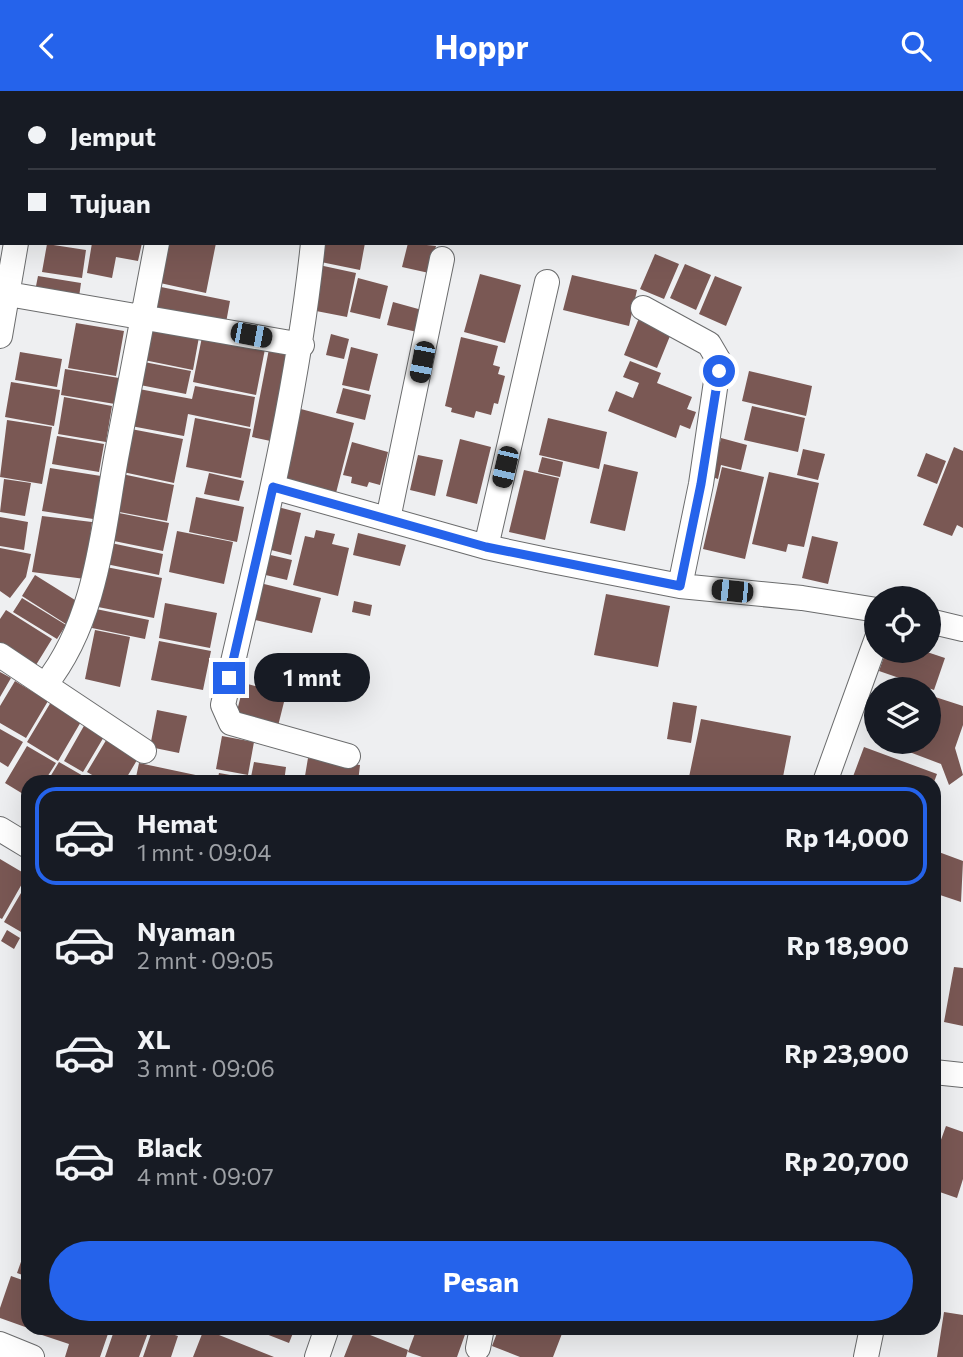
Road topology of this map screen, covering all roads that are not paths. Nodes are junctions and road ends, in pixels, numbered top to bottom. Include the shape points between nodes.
1 (16, 245) edge
2 (157, 245) edge
3 (313, 245) edge
4 (442, 258) dead end
5 (547, 282) dead end
6 (8, 295) junction
7 (643, 308) dead end
8 (142, 316) junction
9 (0, 336) edge
10 (302, 345) junction
11 (273, 487) junction
12 (388, 519) junction
13 (486, 547) junction
14 (680, 586) junction
15 (864, 608) edge
16 (941, 624) edge
17 (963, 629) edge
18 (0, 655) edge
19 (868, 663) edge
20 (45, 685) junction
21 (144, 751) dead end
22 (348, 756) dead end
23 (828, 775) edge
24 (0, 829) edge
25 (21, 842) edge
26 (941, 1073) edge
27 (963, 1076) edge
28 (325, 1335) edge
29 (871, 1335) edge
30 (0, 1344) edge
31 (32, 1357) edge
32 (317, 1357) edge
33 (866, 1357) edge

1 - 6 street
2 - 8 street
3 - 10 street
4 - 12 street
5 - 13 street
6 - 8 street
6 - 9 street
7 - 14 street via 709,344 719,361
8 - 10 street
8 - 20 street via 93,583 74,641
10 - 11 street
11 - 12 street
11 - 22 street via 223,705 225,715 231,723
12 - 13 street
13 - 14 street
14 - 15 street
16 - 17 street
18 - 20 street
19 - 23 street
20 - 21 street
24 - 25 street
26 - 27 street
28 - 32 street
29 - 33 street
30 - 31 street

